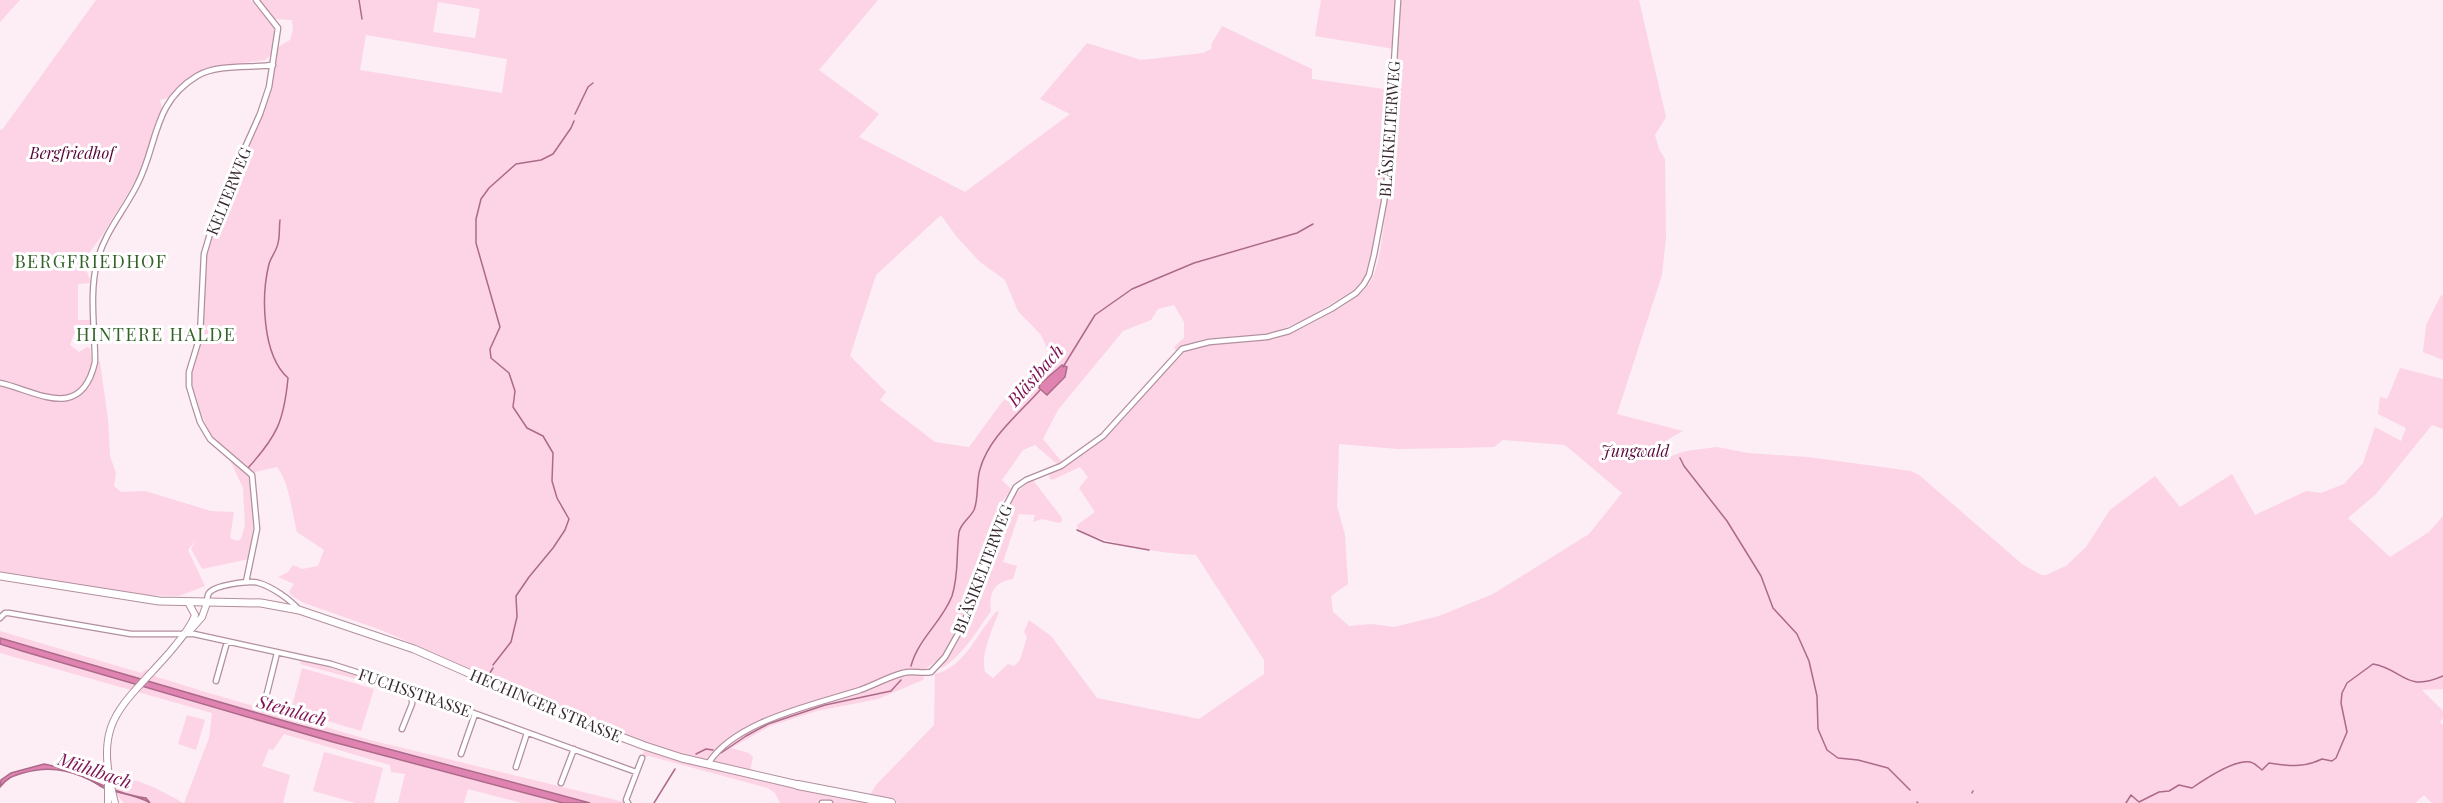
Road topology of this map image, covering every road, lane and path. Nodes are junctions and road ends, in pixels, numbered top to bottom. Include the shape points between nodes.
1 (256, 0) edge
2 (1398, 0) edge
3 (273, 65) junction
4 (0, 383) edge
5 (0, 576) edge
6 (246, 582) junction
7 (276, 592) junction
8 (188, 602) junction
9 (207, 603) junction
10 (272, 604) junction
11 (299, 610) junction
12 (0, 618) edge
13 (193, 621) junction
14 (186, 634) junction
15 (227, 642) junction
16 (277, 653) junction
17 (216, 681) dead end
18 (412, 690) junction
19 (266, 697) dead end
20 (475, 714) junction
21 (402, 729) dead end
22 (527, 733) junction
23 (574, 749) junction
24 (461, 754) dead end
25 (642, 758) dead end
26 (708, 765) junction
27 (516, 767) dead end
28 (636, 772) junction
29 (561, 783) dead end
30 (798, 786) junction
31 (111, 803) edge
32 (628, 803) edge
33 (822, 803) edge
34 (830, 803) edge
35 (875, 803) edge
36 (891, 803) edge

1 - 3 street, KELTERWEG via 278,28
2 - 26 street, BLÄSIKELTERWEG via 1384,202 1370,275 1356,293 1288,331 1267,338 1209,342 1175,354 1103,436 1061,466 1016,487 1001,515 963,625 945,657 931,672 906,672 769,719 738,736
3 - 4 street via 206,72 184,86 165,106 139,182 113,222 96,263 95,362 77,393 58,399 41,397
3 - 6 street, KELTERWEG via 260,114 217,210 204,254 200,336 189,372 194,404 210,439 252,475 257,529
5 - 8 main road, HECHINGER STRASSE
6 - 7 street, HECHINGER STRASSE
6 - 9 street via 210,591
7 - 10 street
7 - 11 street, HECHINGER STRASSE
8 - 9 main road, HECHINGER STRASSE
8 - 13 street via 195,615
9 - 10 main road, HECHINGER STRASSE
9 - 13 street
9 - 14 street via 202,616
10 - 11 main road, HECHINGER STRASSE
11 - 26 main road, HECHINGER STRASSE via 414,649 626,740
12 - 14 street, FUCHSSTRASSE via 9,613 131,634
13 - 14 street
14 - 15 street, FUCHSSTRASSE
14 - 31 street via 132,693 112,722 106,752
15 - 16 street, FUCHSSTRASSE
15 - 17 street
16 - 18 street, FUCHSSTRASSE via 331,664
16 - 19 street
18 - 20 street, FUCHSSTRASSE
18 - 21 street via 412,704
20 - 22 street, FUCHSSTRASSE
20 - 24 street
22 - 23 street, FUCHSSTRASSE
22 - 27 street
23 - 28 street, FUCHSSTRASSE
23 - 29 street
25 - 28 street
26 - 30 main road, HECHINGER STRASSE
28 - 32 street
30 - 35 highway
30 - 36 highway
33 - 34 street

